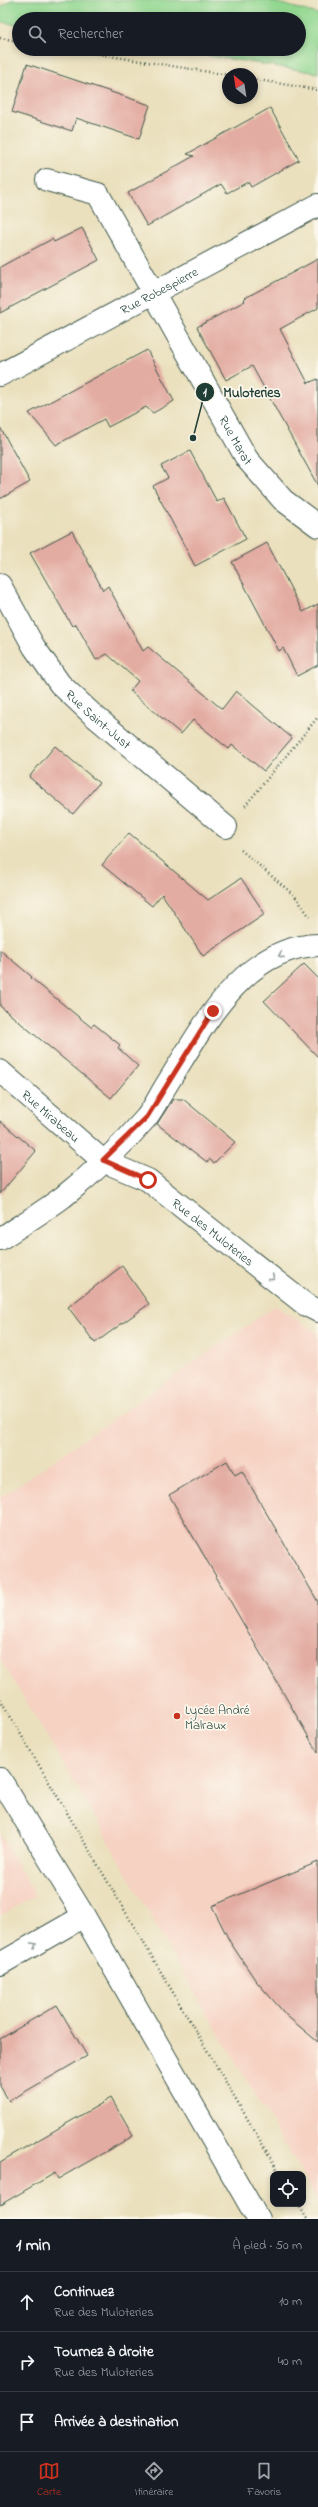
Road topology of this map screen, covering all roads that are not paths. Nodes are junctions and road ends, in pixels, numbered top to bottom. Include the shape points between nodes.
1 (47, 180) dead end
2 (318, 205) edge
3 (153, 293) junction
4 (0, 375) edge
5 (318, 526) edge
6 (0, 585) edge
7 (226, 827) road end
8 (317, 945) edge
9 (0, 1071) edge
10 (103, 1160) junction
11 (0, 1239) edge
12 (318, 1311) edge
13 (0, 1779) edge
14 (84, 1916) junction
15 (0, 1964) edge
16 (258, 2219) edge

1 - 3 street, Rue Marat via 98,194
2 - 3 street, Rue Robespierre
3 - 4 street, Rue Robespierre
3 - 5 street, Rue Marat via 247,459 283,500
6 - 7 street, Rue Saint-Just via 34,647 60,684
8 -> 10 street via 279,954 258,966 235,986 213,1011 147,1117
9 - 10 street, Rue Mirabeau
10 - 11 street via 62,1197
10 -> 12 street, Rue des Muloteries via 148,1180 306,1305
13 - 14 street
15 -> 14 street
14 - 16 street

